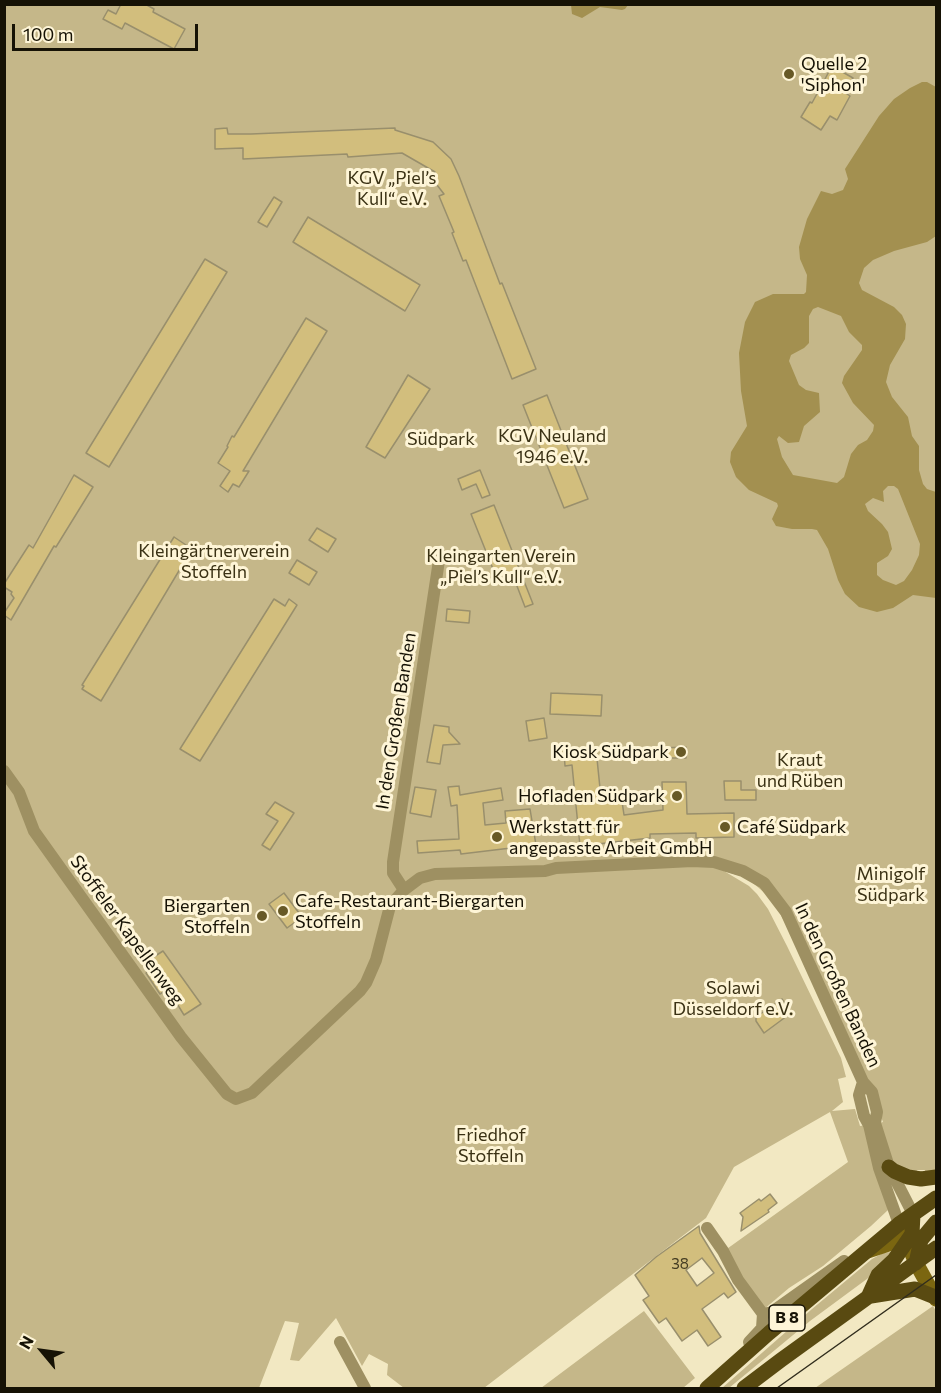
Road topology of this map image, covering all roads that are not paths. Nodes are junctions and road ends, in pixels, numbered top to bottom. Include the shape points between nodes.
1 (440, 554) dead end
2 (4, 771) edge
3 (404, 890) junction
4 (236, 1099) joint
5 (872, 1124) junction
6 (889, 1167) junction
7 (936, 1177) edge
8 (936, 1198) edge
9 (913, 1214) junction
10 (936, 1222) edge
11 (899, 1224) junction
12 (707, 1228) dead end
13 (917, 1241) junction
14 (936, 1250) edge
15 (865, 1252) junction
16 (916, 1263) junction
17 (868, 1296) junction
18 (936, 1298) edge
19 (763, 1314) junction
20 (340, 1342) dead end
21 (708, 1387) edge
22 (365, 1389) edge
23 (744, 1389) edge

1 - 3 street, In den Großen Banden via 393,862 393,873
2 - 4 street, Stoffeler Kapellenweg via 19,792 34,831 181,1036 227,1094
3 - 4 street, In den Großen Banden via 387,913 366,983 252,1093
3 - 5 street, In den Großen Banden via 420,878 435,874 704,861 734,867 764,883 786,912 863,1082 859,1095 864,1116
5 - 6 street, In den Großen Banden
5 - 11 street, In den Großen Banden via 879,1168
6 - 7 main road via 908,1177
6 - 9 street, In den Großen Banden
8 - 9 main road, B 8
9 - 11 main road, B 8
9 - 13 main road
10 - 13 main road
11 - 13 street
11 - 15 main road, B 8
12 - 19 street
13 - 14 street
13 - 15 street
13 - 16 main road
13 - 17 main road via 878,1275
14 - 16 main road, B 8
15 - 19 street via 850,1256 772,1312
15 - 21 main road, B 8
16 - 17 main road, B 8
16 - 18 street
17 - 18 main road via 915,1289
17 - 23 main road, B 8
19 - 21 street via 759,1332
20 - 22 street

